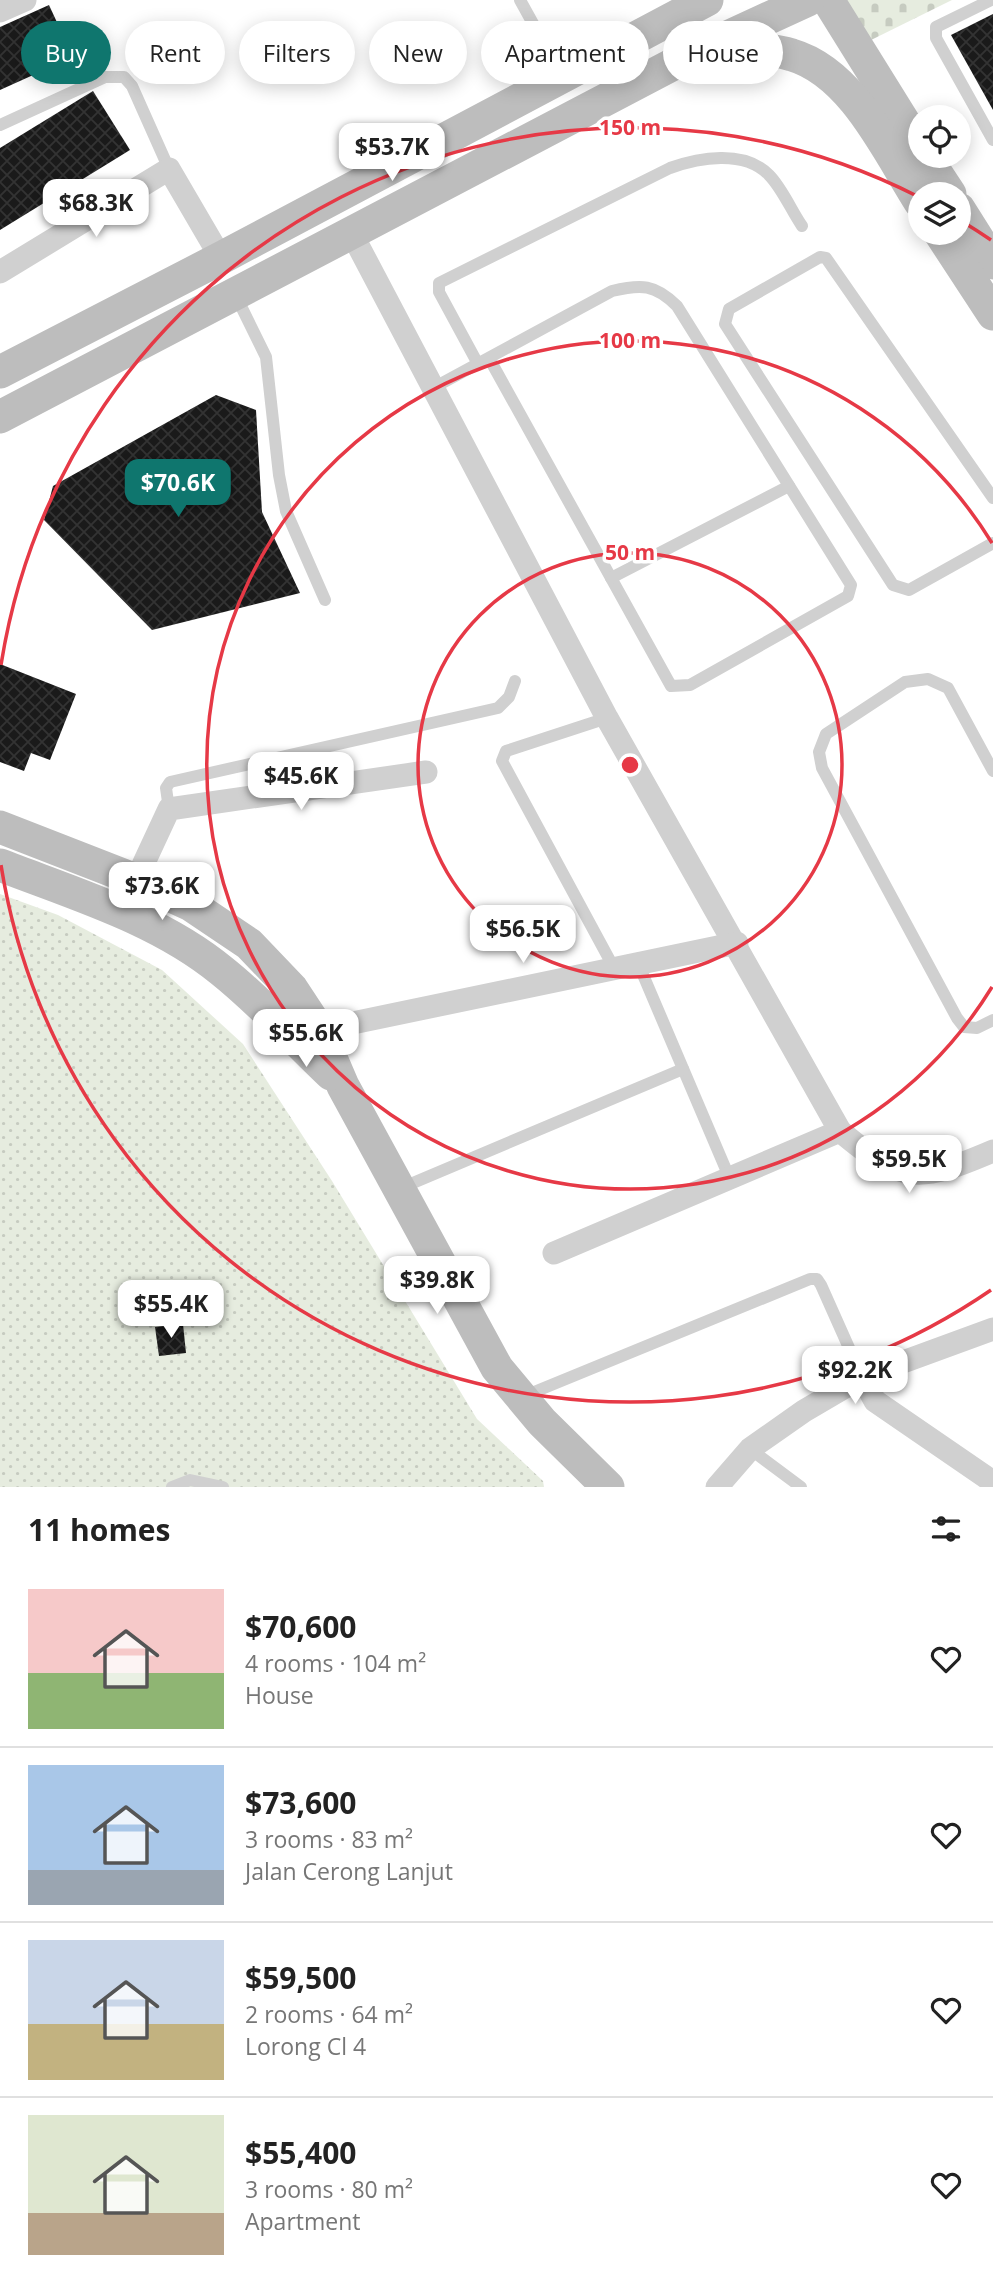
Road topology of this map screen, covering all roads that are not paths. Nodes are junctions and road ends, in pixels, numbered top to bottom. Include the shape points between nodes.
1 (25, 0) edge
2 (520, 0) edge
3 (808, 0) edge
4 (828, 0) edge
5 (991, 0) edge
6 (696, 3) edge
7 (0, 11) edge
8 (532, 21) edge
9 (762, 21) edge
10 (649, 29) edge
11 (783, 54) edge
12 (663, 70) edge
13 (547, 84) edge
14 (0, 125) edge
15 (908, 129) edge
16 (993, 140) edge
17 (170, 169) junction
18 (908, 183) edge
19 (802, 226) dead end
20 (971, 228) edge
21 (352, 234) junction
22 (948, 245) edge
23 (221, 258) junction
24 (993, 263) edge
25 (0, 272) edge
26 (236, 296) junction
27 (993, 314) edge
28 (483, 361) junction
29 (0, 372) edge
30 (433, 388) junction
31 (0, 417) edge
32 (789, 486) junction
33 (993, 498) edge
34 (993, 543) edge
35 (611, 578) junction
36 (325, 600) dead end
37 (515, 681) dead end
38 (607, 718) junction
39 (993, 771) edge
40 (426, 772) dead end
41 (170, 809) junction
42 (0, 827) edge
43 (0, 865) edge
44 (136, 880) junction
45 (737, 943) junction
46 (638, 963) junction
47 (614, 968) junction
48 (993, 1020) edge
49 (319, 1030) junction
50 (683, 1069) junction
51 (343, 1086) junction
52 (840, 1131) junction
53 (993, 1151) edge
54 (730, 1179) junction
55 (401, 1189) junction
56 (554, 1253) dead end
57 (993, 1329) edge
58 (862, 1377) junction
59 (521, 1397) junction
60 (750, 1449) junction
61 (987, 1471) edge
62 (172, 1487) edge
63 (223, 1487) edge
64 (608, 1487) edge
65 (717, 1487) edge
66 (801, 1487) edge

1 - 7 street
2 - 8 lane
3 - 9 street
4 - 15 street
5 - 16 lane via 936,27 936,38
6 - 10 street
11 - 18 street via 813,63 836,79
12 - 21 street
13 - 23 street
14 - 17 lane via 105,77 124,77
17 - 23 street
17 - 25 street
19 - 28 lane via 768,174 750,164 710,156 670,168 439,283 439,292
20 - 24 street
21 - 26 street
21 - 30 street
22 - 27 street
23 - 29 street
26 - 31 street
26 - 36 lane via 266,357 286,511
28 - 30 lane
28 - 32 lane via 612,291 635,285 662,291 677,306
28 - 35 lane
30 - 38 street
32 - 35 lane
32 - 35 lane via 852,590 690,685 671,686
33 - 34 lane via 826,258 820,257 729,309 724,324 893,585 909,590
37 - 41 lane via 498,708 170,782 166,788
38 - 45 street
38 - 47 lane via 506,751 502,761
39 - 48 lane via 948,688 928,679 905,682 826,734 819,752 822,768 957,1018 964,1027 977,1028
40 - 41 street
41 - 44 street
42 - 44 street
43 - 51 street via 121,912 171,937 222,970
44 - 49 street via 191,905 250,944 292,989
45 - 46 street
45 - 52 street
46 - 47 street
46 - 50 lane
47 - 49 street
49 - 51 street
50 - 54 lane
50 - 55 lane
51 - 55 street
52 - 53 street via 901,1174 947,1171
52 - 54 street
54 - 56 street
55 - 59 street via 497,1368
57 - 58 street
58 - 59 lane via 821,1285 810,1279
58 - 60 street
58 - 61 street via 875,1401
59 - 64 street
60 - 65 street
60 - 66 lane
62 - 63 lane via 190,1480

